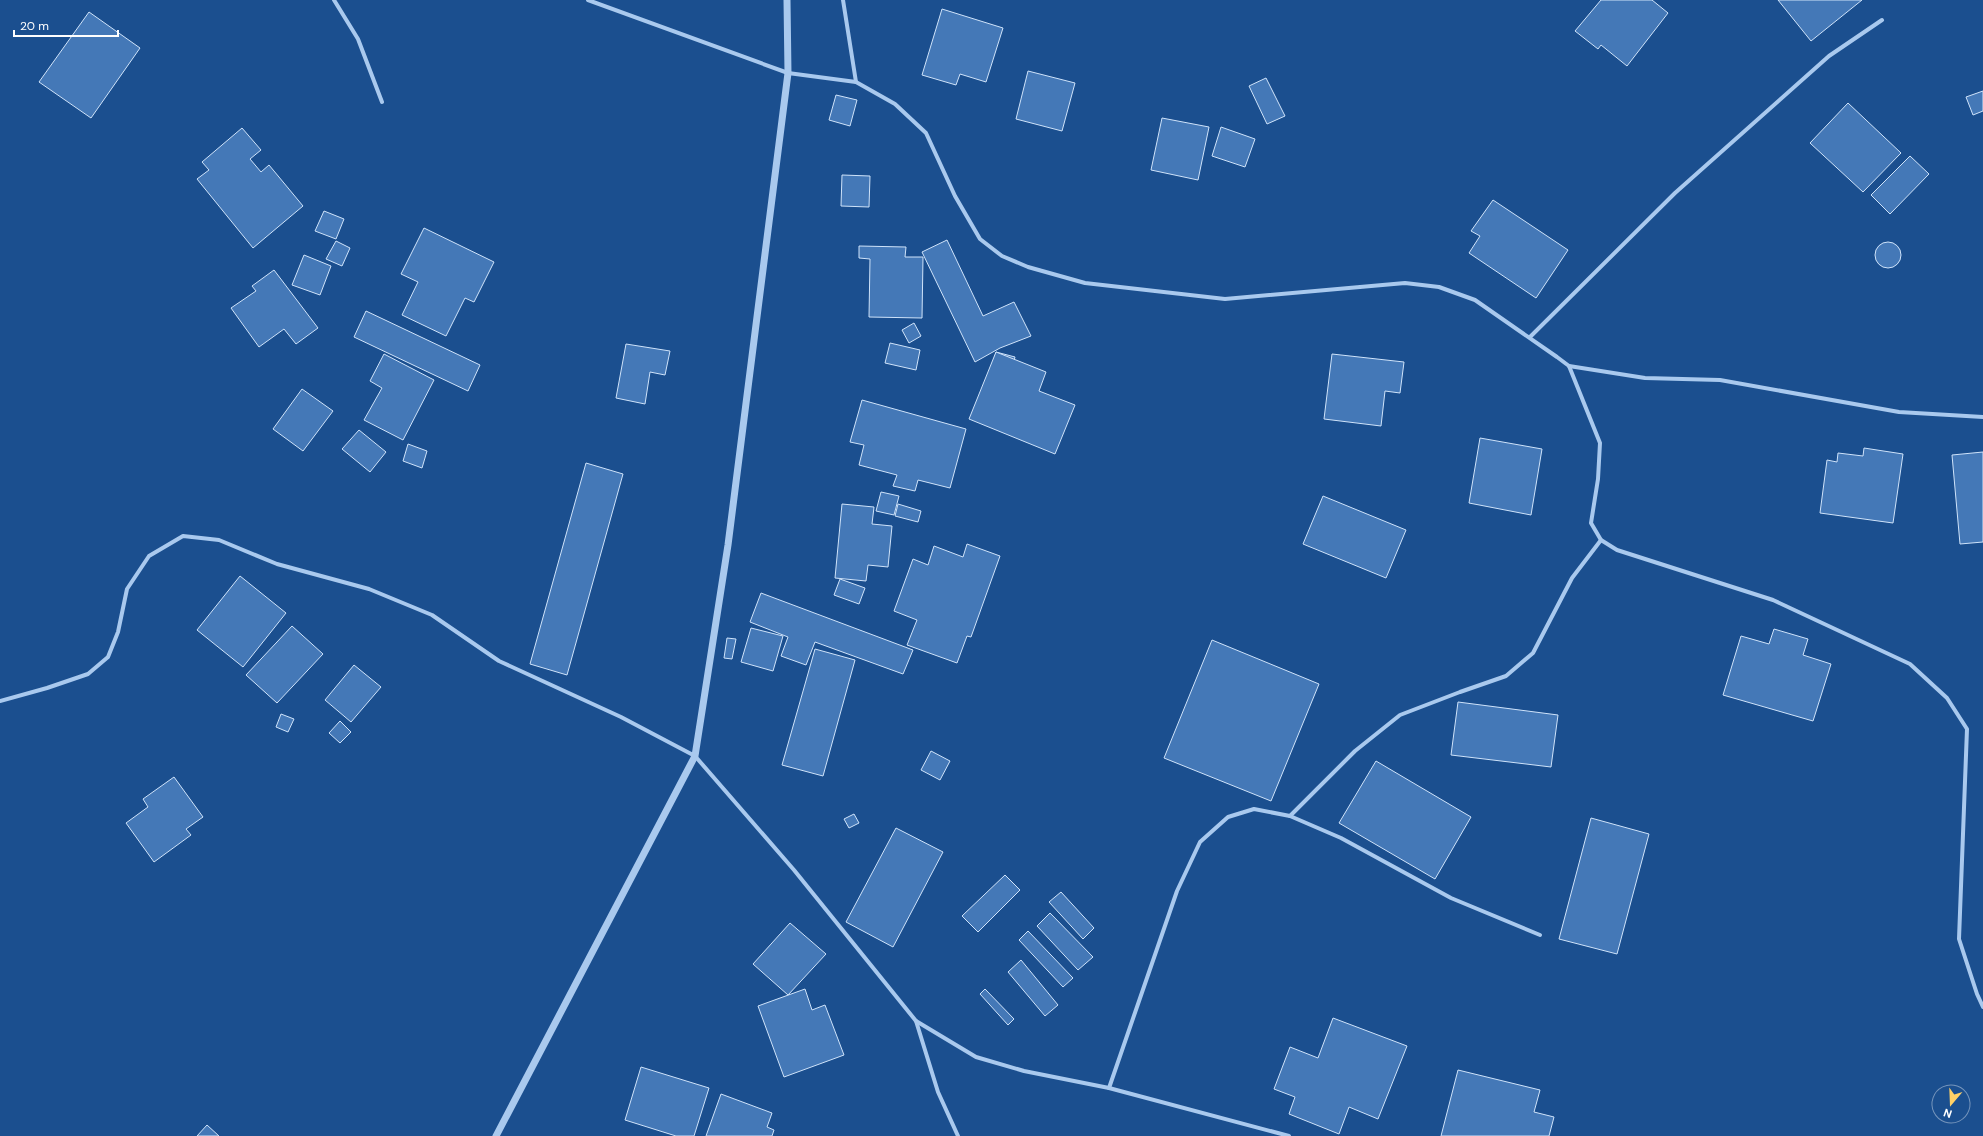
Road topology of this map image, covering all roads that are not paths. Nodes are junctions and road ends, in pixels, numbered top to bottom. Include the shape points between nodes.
1 (334, 0) edge
2 (588, 0) edge
3 (788, 0) edge
4 (843, 0) edge
5 (1882, 20) dead end
6 (788, 73) junction
7 (856, 82) junction
8 (382, 102) dead end
9 (1530, 338) junction
10 (1569, 366) junction
11 (1983, 417) edge
12 (1601, 540) junction
13 (0, 701) edge
14 (695, 756) junction
15 (1290, 816) junction
16 (1540, 935) dead end
17 (1983, 1007) edge
18 (916, 1021) junction
19 (1109, 1088) junction
20 (496, 1136) edge
21 (958, 1136) edge
22 (1289, 1136) edge

1 - 8 street via 358,40
2 - 6 street
3 - 6 street
4 - 7 street
5 - 9 street via 1829,56 1676,193
6 - 7 street
6 - 14 street via 728,545
7 - 9 street via 895,104 926,133 955,196 980,239 1002,256 1028,267 1085,283 1225,299 1405,283 1439,287 1475,300
9 - 10 street
10 - 11 street via 1645,378 1720,380 1899,412
10 - 12 street via 1600,443 1598,479 1591,523
12 - 15 street via 1572,578 1533,654 1506,676 1400,715 1356,751
12 - 17 street via 1617,550 1773,600 1910,664 1947,698 1967,729 1959,939
13 - 14 street via 88,674 108,657 118,632 127,589 150,556 182,536 219,540 277,564 369,590 432,615 500,661 621,717
14 - 18 street via 794,870
14 - 20 street
15 - 16 street via 1341,838 1451,898
15 - 19 street via 1254,809 1228,818 1200,842 1177,891
18 - 19 street via 976,1057 1024,1071
18 - 21 street via 938,1092
19 - 22 street

